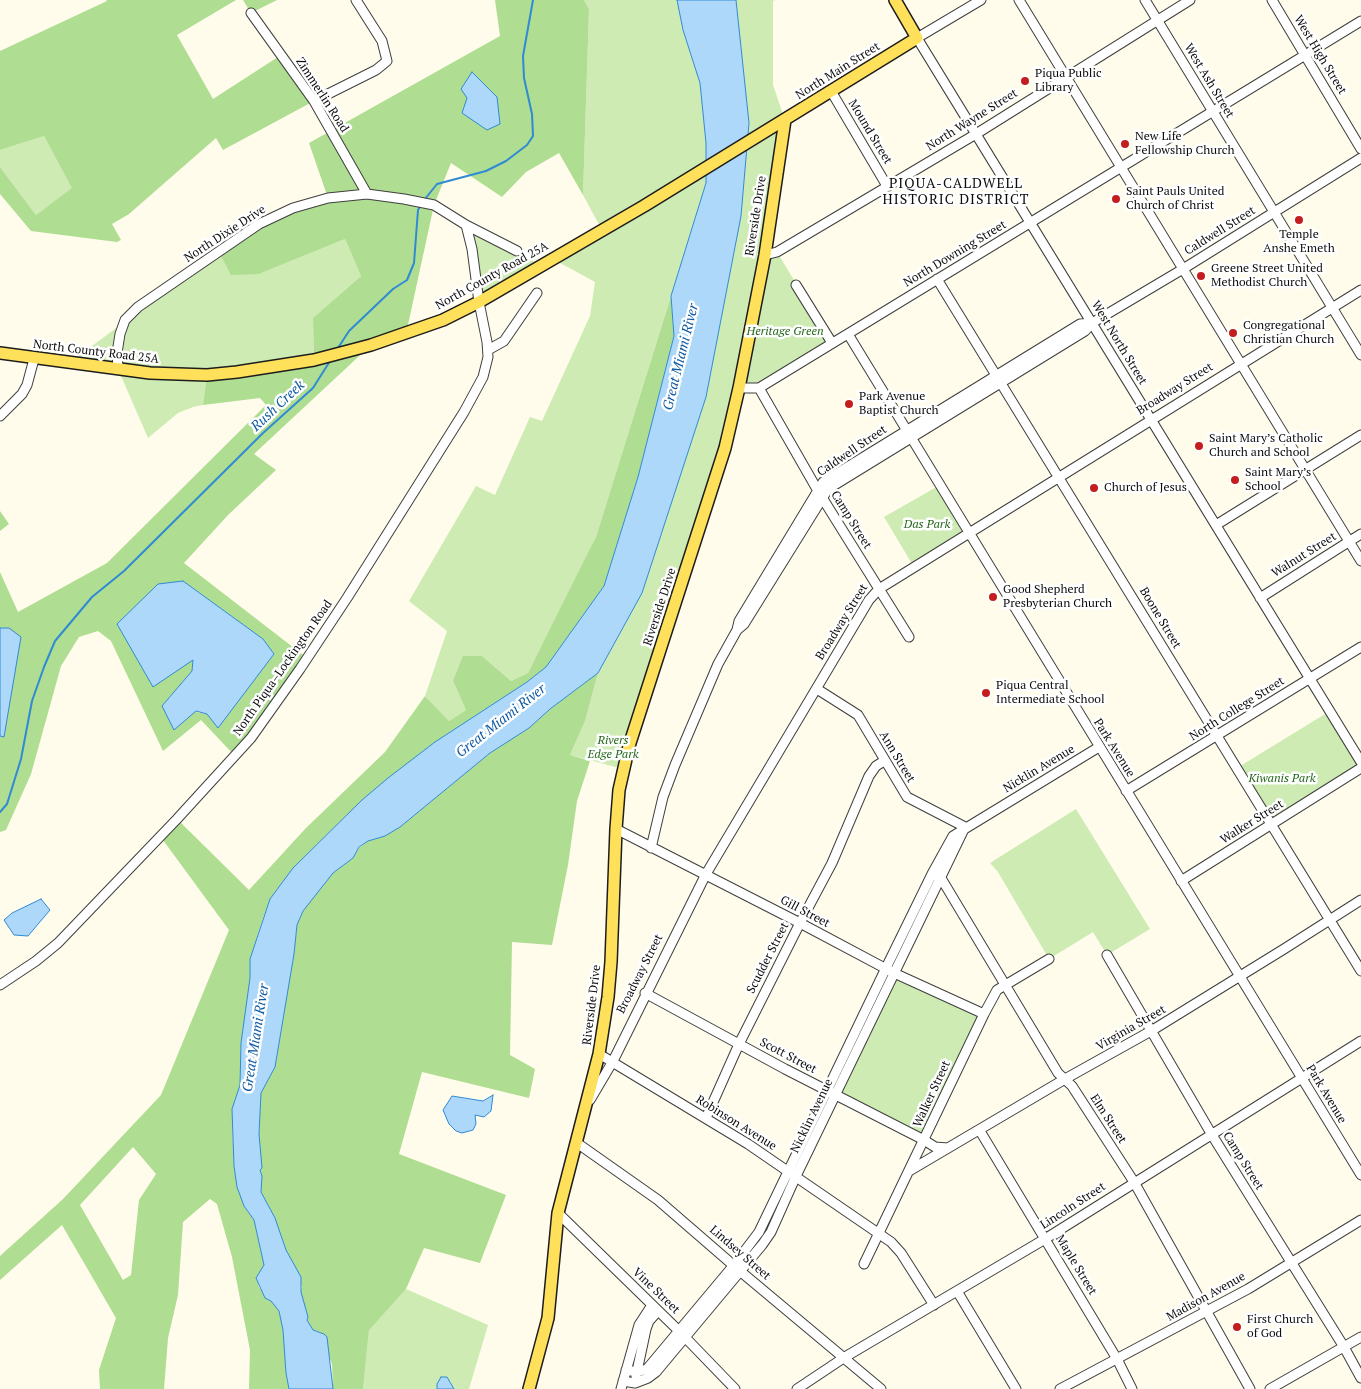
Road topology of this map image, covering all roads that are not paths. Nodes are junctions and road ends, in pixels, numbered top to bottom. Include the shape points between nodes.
1 (356, 0) edge
2 (895, 0) edge
3 (981, 0) edge
4 (1019, 0) edge
5 (1145, 0) edge
6 (1190, 0) edge
7 (1272, 0) edge
8 (251, 13) dead end
9 (1157, 20) junction
10 (1361, 21) edge
11 (917, 38) junction
12 (1305, 55) junction
13 (1066, 78) junction
14 (831, 91) junction
15 (314, 101) junction
16 (1213, 111) junction
17 (785, 120) junction
18 (976, 134) junction
19 (1361, 148) edge
20 (1361, 158) edge
21 (711, 166) joint
22 (1121, 167) junction
23 (887, 186) junction
24 (367, 194) junction
25 (1274, 212) junction
26 (1030, 222) junction
27 (466, 225) junction
28 (517, 251) dead end
29 (765, 255) junction
30 (1183, 269) junction
31 (937, 279) junction
32 (796, 285) dead end
33 (1361, 290) edge
34 (537, 293) dead end
35 (479, 302) junction
36 (1332, 308) junction
37 (1092, 323) junction
38 (848, 334) junction
39 (832, 343) junction
40 (488, 350) junction
41 (0, 353) edge
42 (1361, 355) edge
43 (34, 359) junction
44 (1241, 364) junction
45 (118, 369) junction
46 (998, 379) junction
47 (739, 388) junction
48 (759, 388) junction
49 (0, 416) edge
50 (1151, 420) junction
51 (909, 433) junction
52 (1361, 435) edge
53 (1305, 469) junction
54 (1059, 477) junction
55 (820, 494) junction
56 (1216, 525) junction
57 (969, 533) junction
58 (1361, 534) edge
59 (1349, 542) junction
60 (1361, 561) edge
61 (879, 588) junction
62 (1260, 598) junction
63 (910, 637) dead end
64 (1361, 647) edge
65 (1310, 678) junction
66 (817, 689) junction
67 (1217, 736) junction
68 (1099, 747) junction
69 (884, 761) junction
70 (1361, 762) edge
71 (1361, 768) edge
72 (1126, 791) junction
73 (1271, 825) junction
74 (965, 827) junction
75 (616, 829) junction
76 (651, 848) junction
77 (706, 874) junction
78 (932, 874) junction
79 (941, 878) junction
80 (1181, 880) junction
81 (1361, 900) edge
82 (1329, 919) junction
83 (800, 923) junction
84 (1107, 954) dead end
85 (1049, 959) dead end
86 (890, 971) junction
87 (1361, 971) edge
88 (1240, 976) junction
89 (0, 985) edge
90 (1005, 985) junction
91 (645, 994) junction
92 (984, 1014) junction
93 (1151, 1031) junction
94 (1361, 1041) edge
95 (739, 1044) junction
96 (600, 1054) junction
97 (612, 1061) junction
98 (1302, 1078) junction
99 (1065, 1079) junction
100 (827, 1090) junction
101 (836, 1096) junction
102 (586, 1105) junction
103 (706, 1118) junction
104 (980, 1130) junction
105 (1212, 1135) junction
106 (924, 1140) junction
107 (577, 1143) junction
108 (948, 1148) junction
109 (909, 1171) junction
110 (792, 1174) junction
111 (1361, 1175) edge
112 (1134, 1182) junction
113 (558, 1213) junction
114 (1361, 1220) edge
115 (879, 1234) junction
116 (1045, 1239) junction
117 (1292, 1263) junction
118 (864, 1264) dead end
119 (737, 1268) junction
120 (957, 1291) junction
121 (934, 1306) junction
122 (655, 1308) junction
123 (1207, 1311) junction
124 (682, 1334) junction
125 (1361, 1337) edge
126 (1344, 1347) junction
127 (845, 1358) junction
128 (1117, 1359) junction
129 (626, 1370) junction
130 (638, 1372) junction
131 (1361, 1378) edge
132 (622, 1385) edge
133 (635, 1386) edge
134 (529, 1389) edge
135 (735, 1389) edge
136 (797, 1389) edge
137 (881, 1389) edge
138 (1016, 1389) edge
139 (1060, 1389) edge
140 (1132, 1389) edge
141 (1250, 1389) edge
142 (1270, 1389) edge

1 - 15 street via 382,41 387,62
2 - 11 main road
3 - 11 street, North Main Street
4 - 13 street
5 - 9 street, West Ash Street
6 - 9 street, North Wayne Street
7 - 12 street, West High Street
8 - 15 street, Zimmerlin Road
9 - 13 street, North Wayne Street
9 - 16 street, West Ash Street
10 - 12 street, North Downing Street
11 - 14 main road, North Main Street
11 - 18 street, West North Street
12 - 16 street, North Downing Street
12 - 19 street, West High Street
13 - 18 street, North Wayne Street
13 - 22 street
14 - 17 main road, North Main Street
14 - 23 street, Mound Street
15 - 24 street, Zimmerlin Road
16 - 22 street, North Downing Street
16 - 25 street, West Ash Street
17 - 21 main road, North Main Street
17 - 29 main road, Riverside Drive
18 - 23 street, North Wayne Street
18 - 26 street, West North Street
20 - 25 street, Caldwell Street
21 - 35 main road, North County Road 25A
22 - 26 street, North Downing Street
22 - 30 street
23 - 29 street, North Wayne Street via 777,252
24 - 27 street, North Dixie Drive via 434,205
24 - 45 street, North Dixie Drive via 328,198 293,208 260,224 138,307 125,320 120,334
25 - 30 street, Caldwell Street
25 - 36 street, West Ash Street
26 - 31 street, North Downing Street
26 - 37 street, West North Street
27 - 28 street, North Dixie Drive
27 - 35 street
29 - 47 main road, Riverside Drive
30 - 37 street, Caldwell Street
30 - 44 street
31 - 38 street, North Downing Street
31 - 46 street, Boone Street
32 - 39 street
33 - 36 street, Broadway Street
34 - 40 street via 504,341
35 - 40 street, North Piqua–Lockington Road
35 - 45 main road, North County Road 25A via 443,320 314,360 207,375
36 - 42 street, West Ash Street
36 - 44 street, Broadway Street
37 - 46 street, Caldwell Street via 1080,324
37 - 50 street, West North Street
38 - 39 street, North Downing Street
38 - 51 street, Park Avenue
39 - 48 street, North Downing Street
40 - 89 street, North Piqua–Lockington Road via 483,377 462,415 347,598 251,738 71,930 36,961
41 - 43 main road, North County Road 25A
43 - 45 main road, North County Road 25A
43 - 49 street via 22,394
44 - 50 street, Broadway Street
44 - 53 street
46 - 51 street, Caldwell Street
46 - 54 street, Boone Street
47 - 48 street
47 - 75 main road, Riverside Drive via 726,448 629,746 619,790
48 - 55 street, Camp Street
50 - 54 street, Broadway Street
50 - 56 street, West North Street
51 - 55 street, Caldwell Street
51 - 57 street, Park Avenue
52 - 53 street
53 - 56 street
53 - 59 street
54 - 57 street, Broadway Street
54 - 67 street, Boone Street
55 - 61 street, Camp Street
55 - 76 street, Caldwell Street via 739,621 718,664 663,797
56 - 62 street, West North Street
57 - 61 street, Broadway Street
57 - 68 street, Park Avenue
58 - 59 street, Walnut Street
59 - 60 street
59 - 62 street, Walnut Street
61 - 63 street, Camp Street
61 - 66 street, Broadway Street
62 - 65 street, West North Street
64 - 65 street, North College Street
65 - 67 street, North College Street
65 - 70 street, West North Street
66 - 69 street, Ann Street via 858,715
66 - 77 street, Broadway Street
67 - 72 street, North College Street
67 - 73 street, Boone Street
68 - 72 street, Park Avenue
68 - 74 street, Nicklin Avenue
69 - 74 street, Ann Street via 907,797
69 - 83 street, Scudder Street via 869,776 832,863
71 - 73 street, Walker Street
72 - 80 street, Park Avenue
73 - 80 street, Walker Street
73 - 82 street, Boone Street
74 - 78 street, Nicklin Avenue via 953,836
74 - 79 street, Nicklin Avenue
75 - 76 street, Gill Street
75 - 96 main road, Riverside Drive via 611,962
76 - 77 street, Gill Street
77 - 83 street, Gill Street
77 - 91 street, Broadway Street
78 - 79 street
78 - 86 street, Nicklin Avenue
79 - 86 street, Nicklin Avenue
79 - 90 street, Elm Street
80 - 88 street, Park Avenue
81 - 82 street, Virginia Street
82 - 87 street, Boone Street
82 - 88 street, Virginia Street
83 - 86 street, Gill Street
83 - 95 street, Scudder Street
84 - 93 street, Camp Street
85 - 90 street, Walker Street
86 - 92 street, Gill Street
86 - 100 street, Nicklin Avenue
86 - 101 street, Nicklin Avenue
88 - 93 street, Virginia Street
88 - 98 street, Park Avenue
90 - 92 street, Walker Street via 997,990
90 - 99 street, Elm Street
91 - 95 street, Scott Street
91 - 97 street, Broadway Street
92 - 106 street, Walker Street
93 - 99 street, Virginia Street
93 - 105 street, Camp Street
94 - 98 street, Lincoln Street
95 - 100 street, Scott Street
95 - 103 street, Scudder Street
96 - 97 street, Robinson Avenue
96 - 102 main road, Riverside Drive
97 - 102 street, Broadway Street
97 - 103 street, Robinson Avenue
98 - 105 street, Lincoln Street
98 - 111 street, Park Avenue
99 - 104 street, Virginia Street
99 - 112 street, Elm Street
100 - 101 street, Scott Street
100 - 110 street, Nicklin Avenue
101 - 106 street, Scott Street
101 - 110 street, Nicklin Avenue
102 - 107 main road
103 - 110 street, Robinson Avenue
104 - 108 street, Virginia Street
104 - 116 street, Maple Street
105 - 112 street, Lincoln Street
105 - 117 street, Camp Street
106 - 108 street, Scott Street via 934,1147
106 - 109 street, Walker Street
107 - 113 main road
107 - 119 street, Lindsey Street via 658,1200
108 - 109 street, Virginia Street
109 - 115 street, Walker Street
110 - 115 street, Robinson Avenue
110 - 119 street, Nicklin Avenue via 770,1232 762,1245
112 - 116 street, Lincoln Street
112 - 123 street, Elm Street
113 - 122 street, Vine Street
113 - 134 main road via 548,1318
114 - 117 street, Madison Avenue
115 - 118 street, Walker Street
115 - 121 street, Robinson Avenue via 901,1253
116 - 120 street, Lincoln Street
116 - 128 street, Maple Street
117 - 123 street, Madison Avenue
117 - 126 street, Camp Street
119 - 124 street, Nicklin Avenue
119 - 127 street, Lindsey Street
120 - 121 street, Lincoln Street
120 - 138 street
121 - 127 street, Lincoln Street
122 - 124 street, Vine Street
122 - 129 street via 639,1325
122 - 130 street via 646,1329
123 - 128 street, Madison Avenue
123 - 141 street, Elm Street
124 - 130 street, Nicklin Avenue via 647,1369
124 - 133 street, Nicklin Avenue via 656,1372
124 - 135 street, Vine Street
125 - 126 street
126 - 131 street, Camp Street
126 - 142 street
127 - 136 street, Lincoln Street
127 - 137 street, Lindsey Street
128 - 139 street, Madison Avenue
128 - 140 street, Maple Street
129 - 130 street
129 - 132 street
130 - 133 street
132 - 133 street

